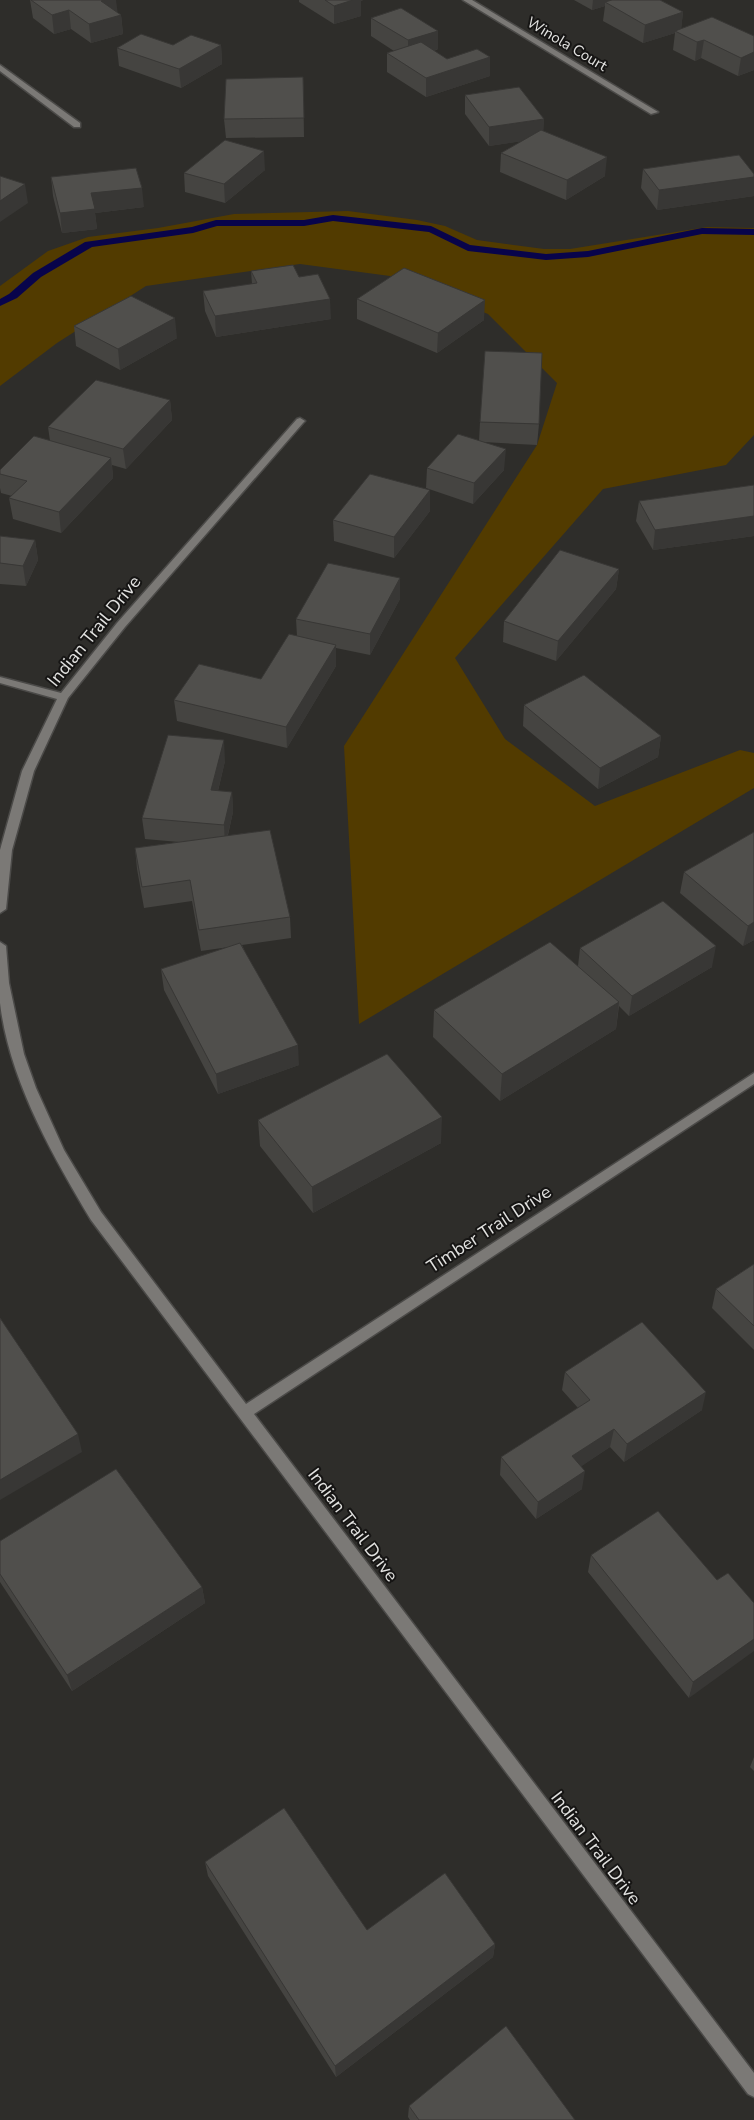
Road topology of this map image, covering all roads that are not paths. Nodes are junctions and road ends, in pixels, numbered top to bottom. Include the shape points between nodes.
1 (467, 0) edge
2 (0, 67) edge
3 (654, 112) dead end
4 (77, 125) dead end
5 (300, 421) dead end
6 (0, 680) edge
7 (63, 697) junction
8 (0, 909) edge
9 (0, 946) edge
10 (754, 1078) edge
11 (244, 1412) junction
12 (754, 2088) edge

1 - 3 street, Winola Court
2 - 4 street
5 - 7 street, Indian Trail Drive via 121,625
6 - 7 street
7 - 8 street, Indian Trail Drive via 28,771 6,850
9 - 11 street, Indian Trail Drive via 1,976 19,1061 66,1170 96,1216
10 - 11 street, Timber Trail Drive
11 - 12 street, Indian Trail Drive

